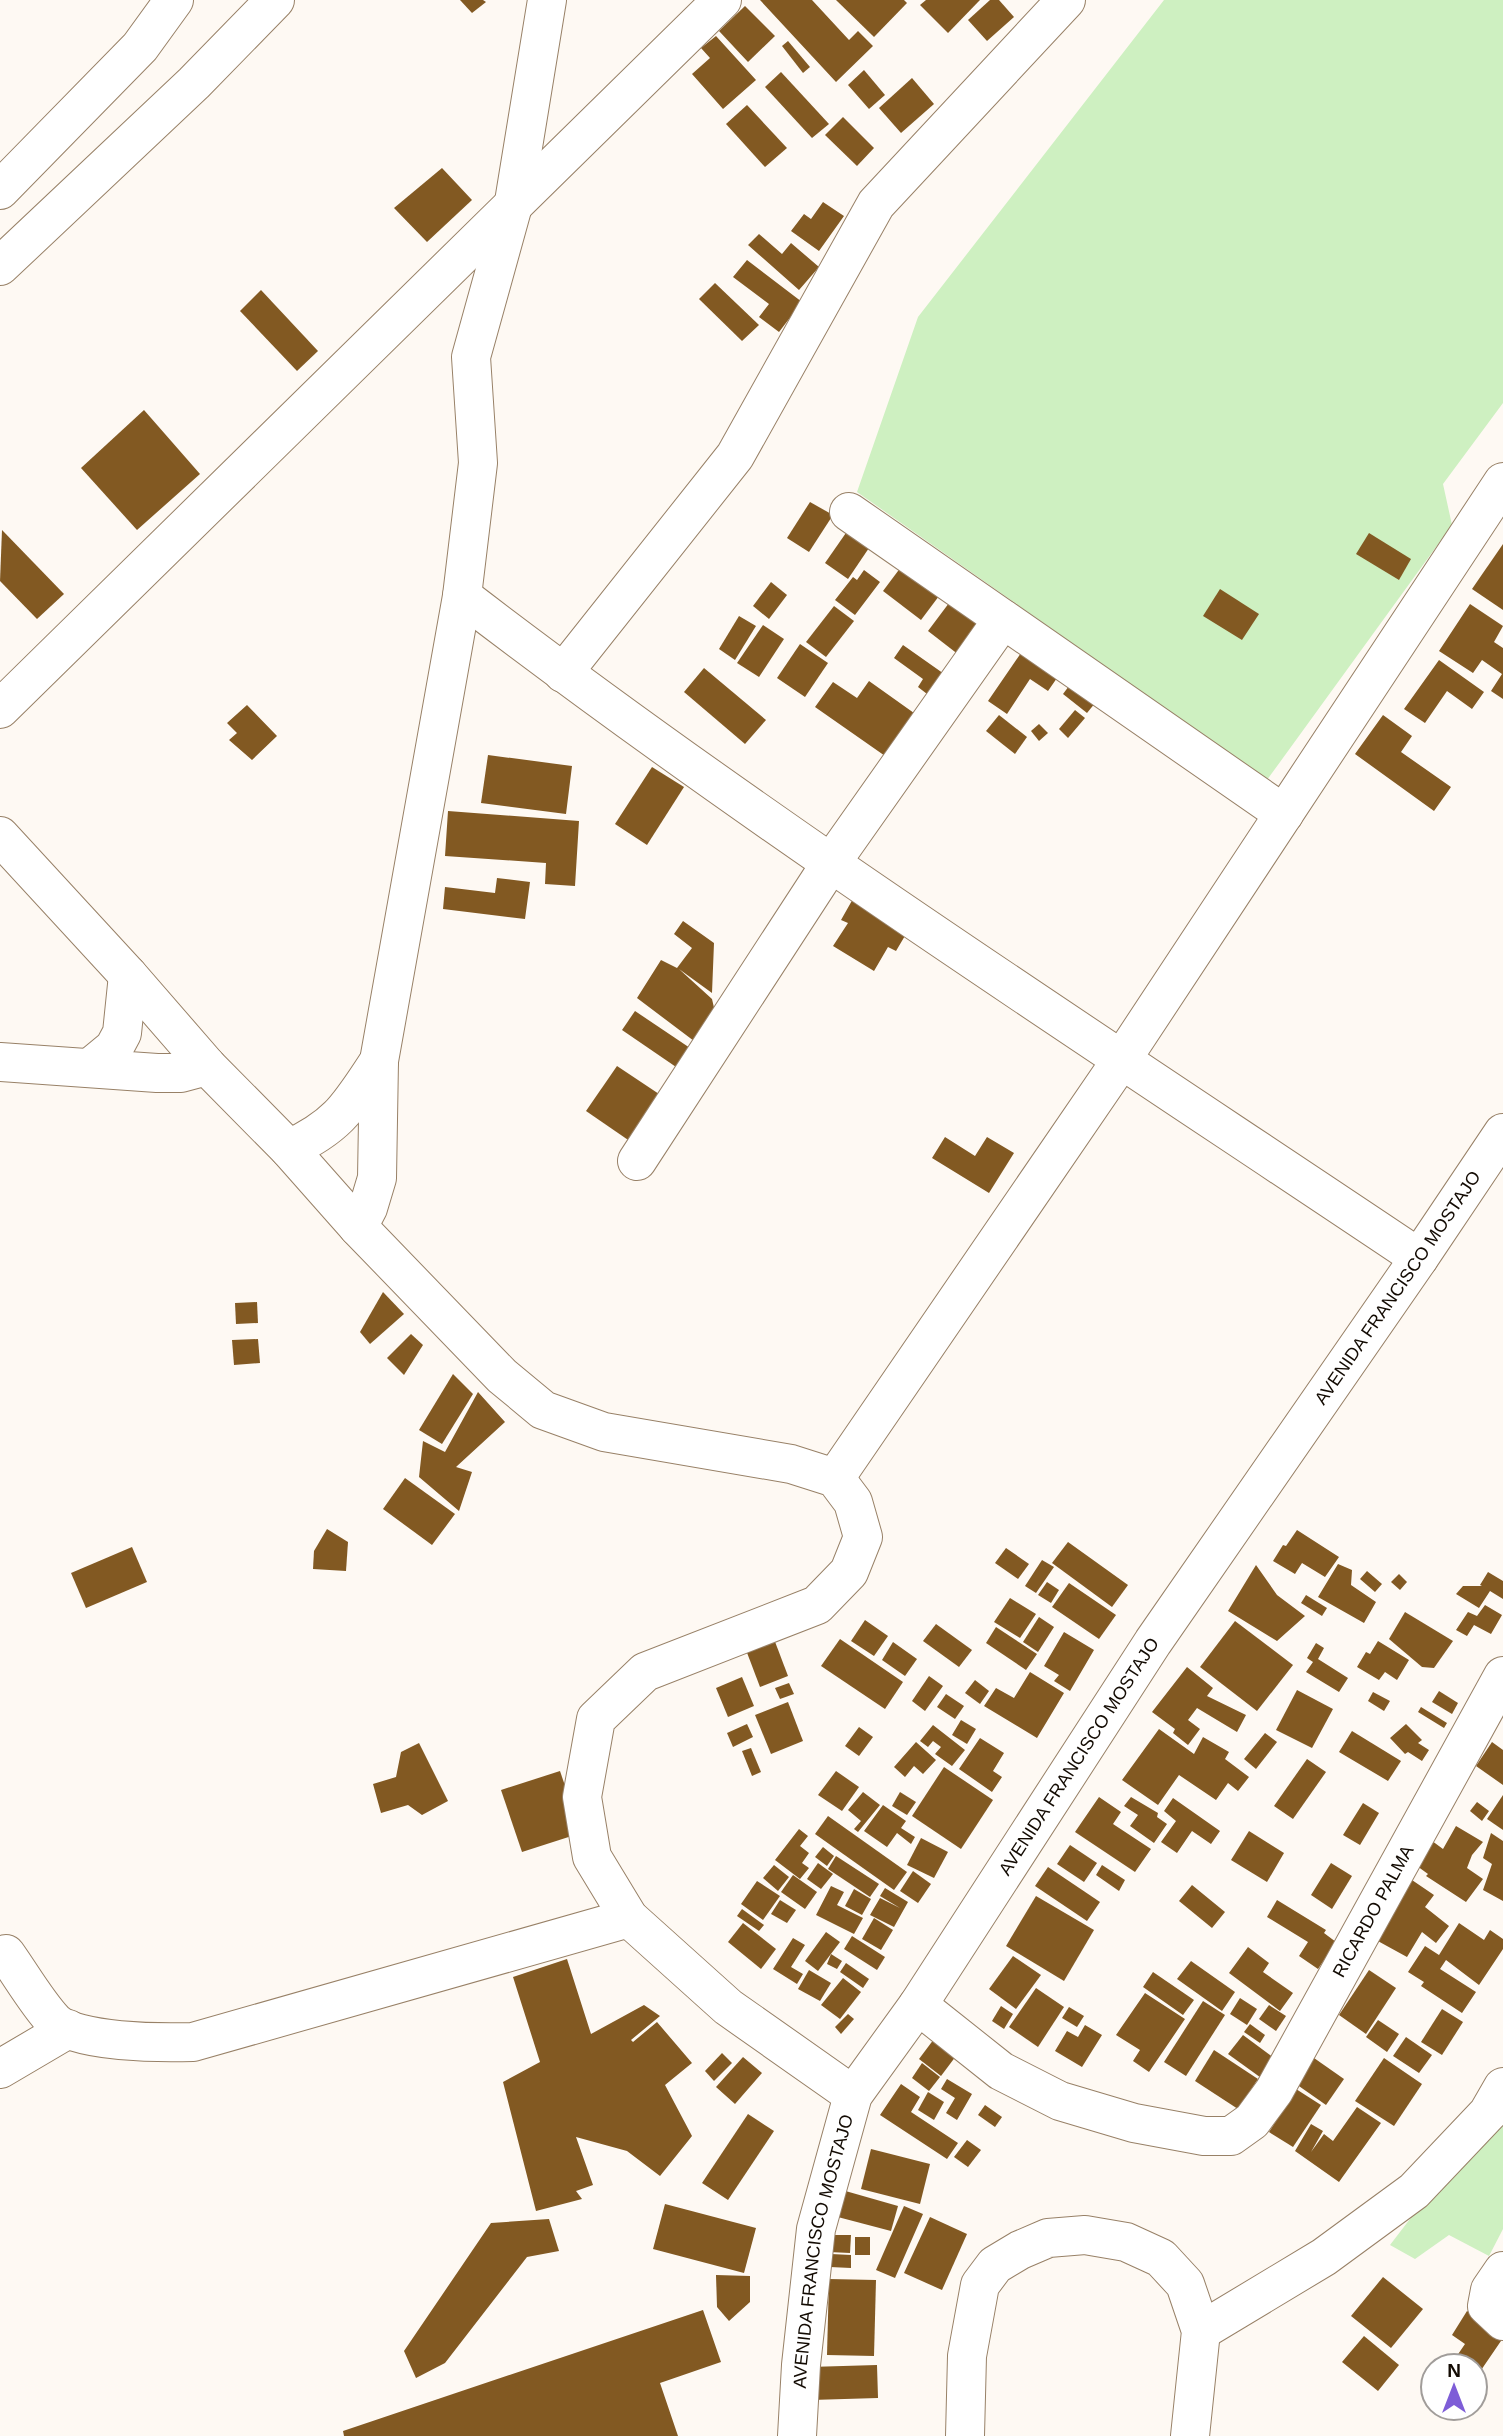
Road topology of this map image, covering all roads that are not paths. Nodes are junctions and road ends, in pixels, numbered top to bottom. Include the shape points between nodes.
1 (174, 0) edge
2 (275, 0) edge
3 (547, 0) edge
4 (722, 0) edge
5 (1066, 0) edge
6 (0, 190) edge
7 (514, 202) junction
8 (0, 266) edge
9 (1499, 497) edge
10 (849, 512) dead end
11 (462, 596) junction
12 (1003, 619) junction
13 (563, 673) junction
14 (0, 709) edge
15 (1284, 814) junction
16 (0, 836) edge
17 (831, 863) junction
18 (128, 975) junction
19 (1122, 1059) junction
20 (379, 1061) junction
21 (0, 1062) edge
22 (207, 1066) junction
23 (91, 1067) junction
24 (1503, 1133) edge
25 (289, 1149) junction
26 (637, 1161) dead end
27 (358, 1227) junction
28 (1419, 1258) junction
29 (835, 1478) junction
30 (1503, 1676) edge
31 (629, 1918) junction
32 (6, 1954) dead end
33 (918, 2004) junction
34 (68, 2029) junction
35 (0, 2069) edge
36 (1503, 2087) edge
37 (853, 2095) junction
38 (1503, 2271) edge
39 (1503, 2321) edge
40 (1201, 2331) junction
41 (797, 2436) edge
42 (965, 2436) edge
43 (1190, 2436) edge

1 - 6 street via 140,47
2 - 8 street
3 - 7 street
4 - 7 street
5 - 13 street via 876,204 735,456
7 - 11 street via 471,357 478,463
7 - 14 street
9 - 15 street
10 - 12 street
11 - 13 street
11 - 20 street
12 - 15 street
12 - 17 street
13 - 17 street
15 - 19 street
16 - 18 street
17 - 19 street
17 - 26 street
18 - 22 street
18 - 23 street via 122,1033 114,1048
19 - 28 street
19 - 29 street
20 - 25 street via 343,1114 316,1136
20 - 27 street via 377,1178
21 - 23 street
22 - 23 street via 181,1073
22 - 25 street
24 - 28 street, AVENIDA FRANCISCO MOSTAJO
25 - 27 street
27 - 29 street via 502,1376 544,1410 604,1432 791,1464
28 - 33 street, AVENIDA FRANCISCO MOSTAJO via 1153,1642
29 - 31 street via 853,1502 863,1537 849,1572 817,1605 645,1672 596,1718 582,1797 593,1857
30 - 33 street, RICARDO PALMA via 1274,2091 1252,2122 1231,2136 1204,2136 1134,2123 1060,2101 1001,2071
31 - 34 street via 193,2042 152,2043
31 - 37 street via 727,2007
32 - 34 street via 55,2023
33 - 37 street, AVENIDA FRANCISCO MOSTAJO
34 - 35 street
36 - 40 street via 1488,2113 1414,2191 1324,2257
37 - 41 street, AVENIDA FRANCISCO MOSTAJO via 816,2229
38 - 39 street via 1490,2290 1487,2306
40 - 42 street via 1185,2284 1161,2258 1126,2242 1085,2235 1048,2238 1020,2250 995,2265 980,2285 967,2356
40 - 43 street

